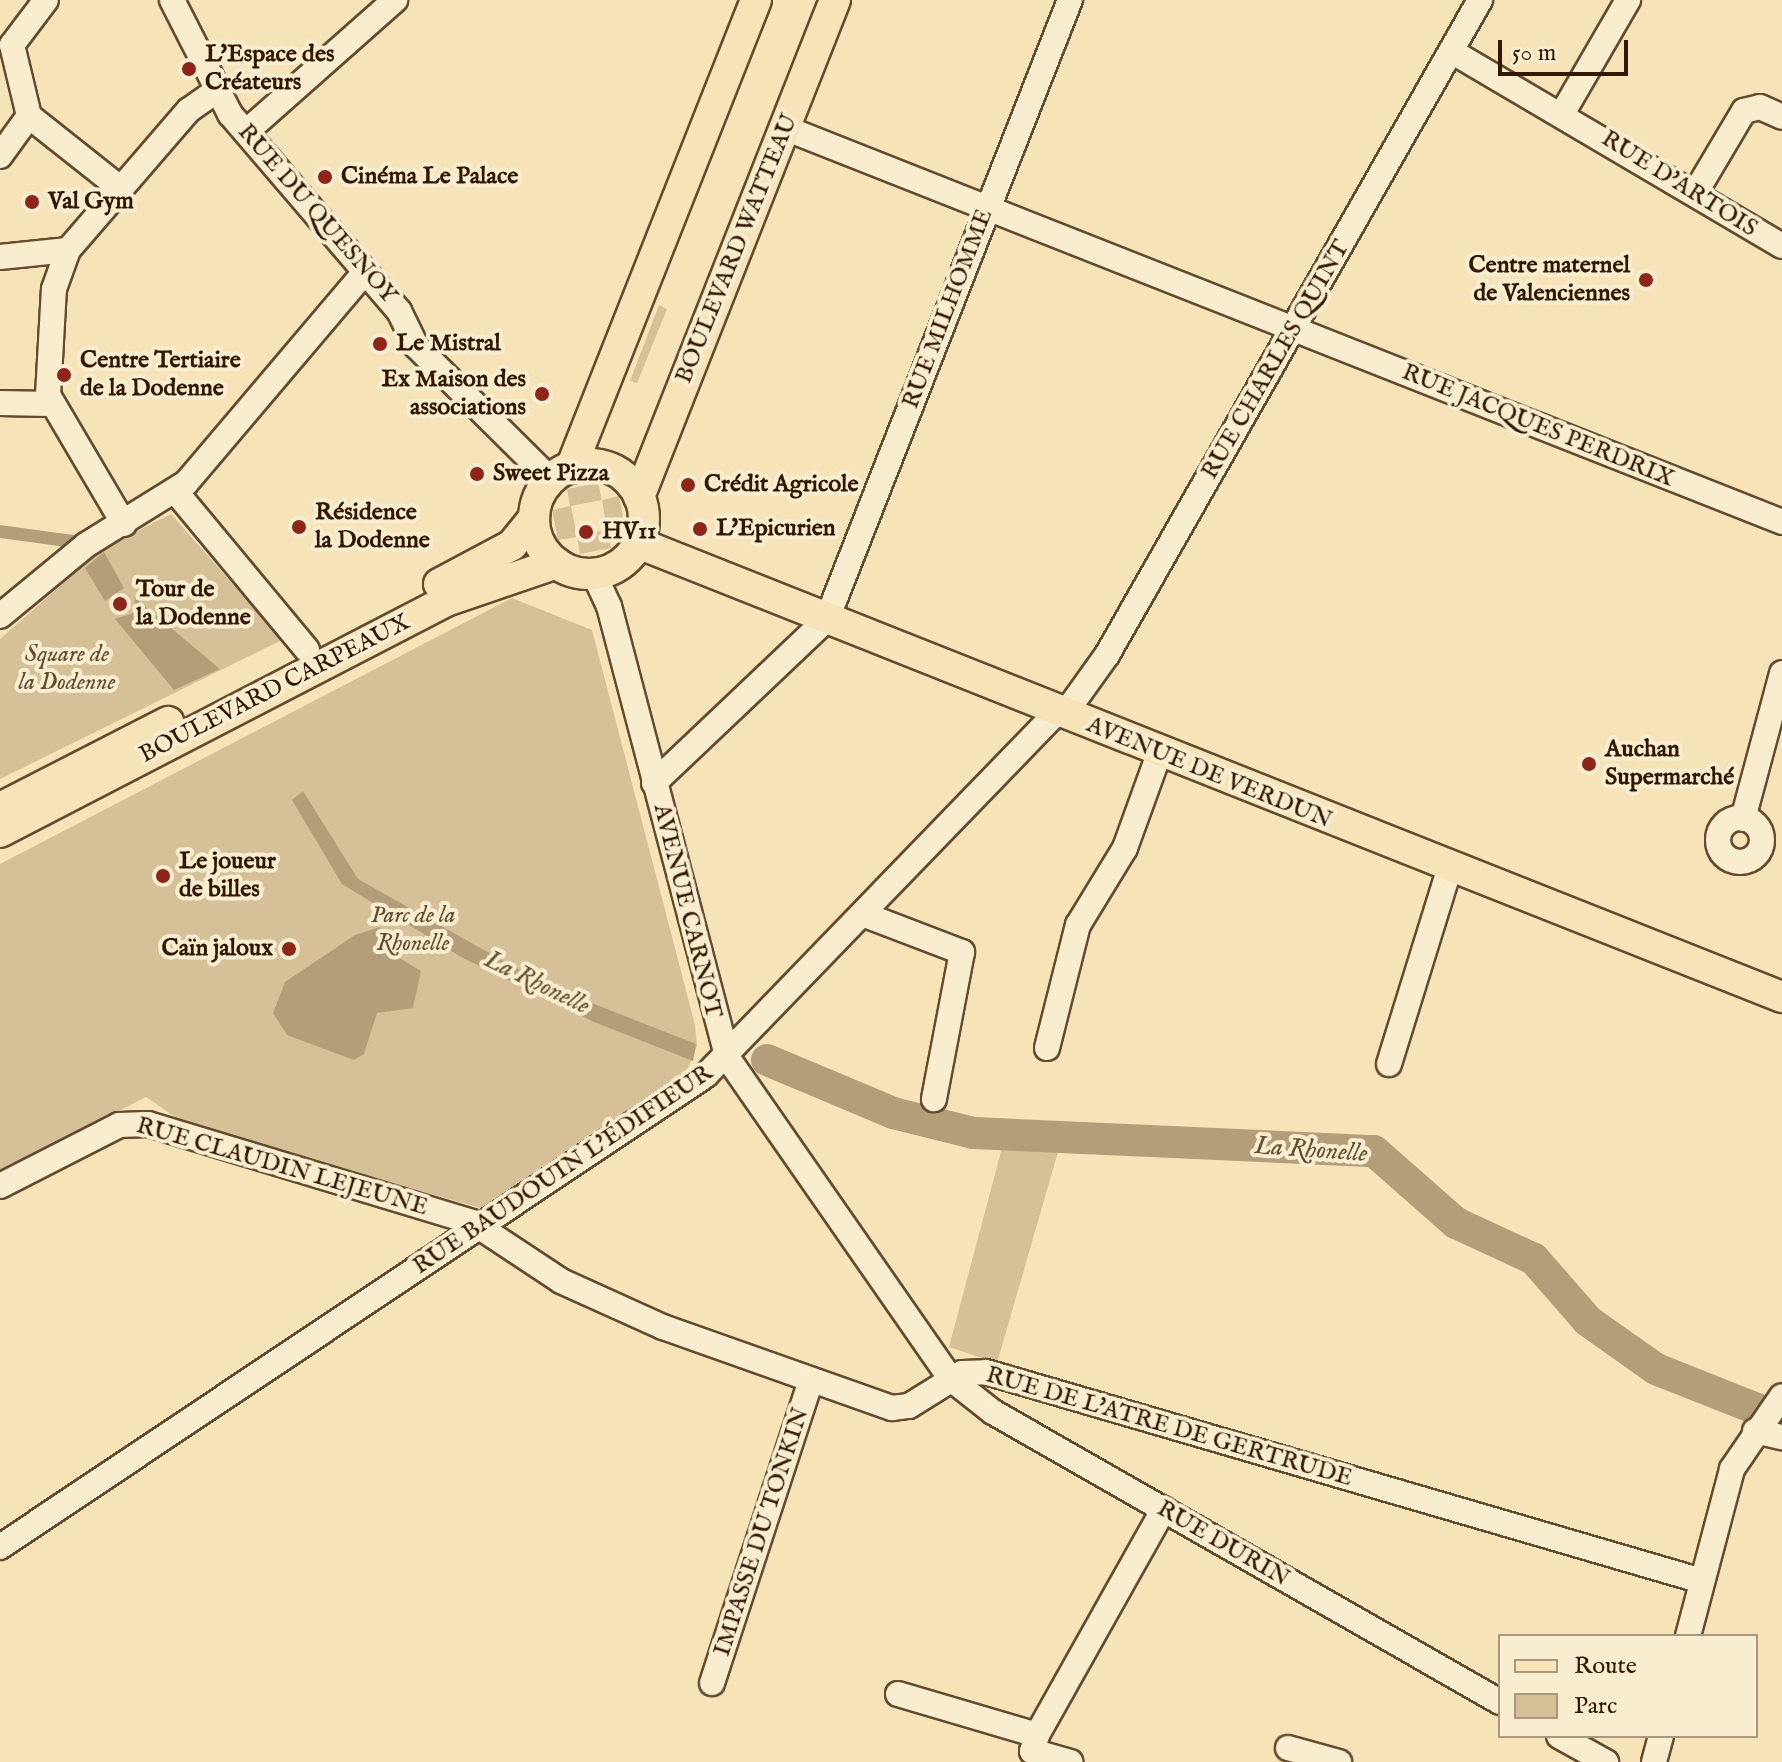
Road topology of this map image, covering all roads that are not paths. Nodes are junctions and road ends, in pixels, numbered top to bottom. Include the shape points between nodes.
1 (46, 0) edge
2 (172, 0) edge
3 (395, 0) edge
4 (756, 0) edge
5 (835, 0) edge
6 (1070, 0) edge
7 (1480, 0) edge
8 (1628, 0) edge
9 (6, 45) edge
10 (1451, 51) junction
11 (216, 91) junction
12 (1562, 114) junction
13 (29, 116) junction
14 (1782, 117) edge
15 (785, 128) junction
16 (247, 131) junction
17 (0, 156) edge
18 (121, 189) junction
19 (1697, 190) junction
20 (988, 208) junction
21 (1782, 246) edge
22 (68, 250) junction
23 (0, 257) edge
24 (365, 272) junction
25 (1293, 329) junction
26 (50, 404) junction
27 (6, 408) edge
28 (561, 474) junction
29 (176, 492) junction
30 (639, 497) junction
31 (534, 518) junction
32 (1782, 522) edge
33 (124, 524) junction
34 (638, 543) junction
35 (557, 563) junction
36 (594, 574) junction
37 (0, 616) edge
38 (827, 619) junction
39 (307, 650) junction
40 (1782, 673) edge
41 (1061, 713) junction
42 (1159, 754) junction
43 (654, 783) junction
44 (2, 819) edge
45 (1743, 819) dead end
46 (1449, 870) junction
47 (865, 915) junction
48 (1782, 997) edge
49 (1047, 1048) dead end
50 (727, 1057) junction
51 (1389, 1064) dead end
52 (934, 1099) dead end
53 (0, 1186) edge
54 (482, 1226) junction
55 (951, 1379) junction
56 (811, 1380) junction
57 (1782, 1396) edge
58 (1758, 1428) junction
59 (1782, 1437) edge
60 (1164, 1509) junction
61 (0, 1547) edge
62 (1702, 1581) junction
63 (1689, 1634) edge
64 (712, 1683) dead end
65 (898, 1694) dead end
66 (1498, 1701) edge
67 (1037, 1735) junction
68 (1660, 1738) edge
69 (1563, 1747) edge
70 (1288, 1748) dead end
71 (1070, 1762) edge
72 (1339, 1762) edge
73 (1606, 1762) edge
74 (1654, 1762) edge

1 - 9 street
2 - 11 street, RUE DU QUESNOY
3 - 16 street
4 - 28 main road
5 - 15 main road, BOULEVARD WATTEAU
6 - 20 street, RUE MILHOMME
7 - 10 street, RUE CHARLES QUINT
8 - 12 street
9 - 13 street
10 - 12 street, RUE D'ARTOIS
10 - 25 street, RUE CHARLES QUINT
11 - 16 street, RUE DU QUESNOY
11 - 18 street via 189,110
12 - 19 street, RUE D'ARTOIS
13 - 17 street
13 - 18 street
14 - 19 street via 1760,107 1744,111
15 - 20 street, RUE JACQUES PERDRIX
15 - 30 main road, BOULEVARD WATTEAU
16 - 24 street, RUE DU QUESNOY
18 - 22 street
19 - 21 street, RUE D'ARTOIS via 1711,207
20 - 25 street, RUE JACQUES PERDRIX
20 - 38 street, RUE MILHOMME
22 - 23 street
22 - 26 street via 52,301 45,368
24 - 28 street, RUE DU QUESNOY via 399,311 416,346
24 - 29 street
25 - 32 street, RUE JACQUES PERDRIX
25 - 41 street, RUE CHARLES QUINT via 1107,655
26 - 27 street
26 - 33 street
28 - 30 main road via 610,469
28 - 31 main road
29 - 33 street
29 - 39 street
30 - 34 main road
31 - 35 main road via 541,546
31 - 39 main road, BOULEVARD CARPEAUX via 504,551
33 - 37 street via 78,550
34 - 36 main road via 620,564
34 - 38 main road, AVENUE DE VERDUN
35 - 36 main road
35 - 44 main road, BOULEVARD CARPEAUX via 446,601
36 - 43 street, AVENUE CARNOT via 609,606
38 - 41 main road, AVENUE DE VERDUN
38 - 43 street
39 - 44 main road, BOULEVARD CARPEAUX
40 - 45 street
41 - 42 main road, AVENUE DE VERDUN
41 - 47 street, RUE BAUDOUIN L'ÉDIFIEUR
42 - 46 main road, AVENUE DE VERDUN
42 - 49 street via 1125,848 1078,925
43 - 50 street, AVENUE CARNOT
46 - 48 main road, AVENUE DE VERDUN
46 - 51 street
47 - 50 street, RUE BAUDOUIN L'ÉDIFIEUR
47 - 52 street via 962,952
50 - 54 street, RUE BAUDOUIN L'ÉDIFIEUR
50 - 55 street, AVENUE CARNOT
53 - 54 street, RUE CLAUDIN LEJEUNE via 138,1122
54 - 56 street, RUE DE L'ATRE DE GERTRUDE via 572,1287
54 - 61 street, RUE BAUDOUIN L'ÉDIFIEUR
55 - 56 street, RUE DE L'ATRE DE GERTRUDE via 897,1409
55 - 60 street, RUE DURIN via 977,1403
55 - 62 street, RUE DE L'ATRE DE GERTRUDE via 993,1374
56 - 64 street, IMPASSE DU TONKIN
57 - 58 street
58 - 59 street
58 - 62 street via 1732,1469
60 - 66 street, RUE DURIN
60 - 67 street
62 - 63 street
65 - 67 street
67 - 71 street via 1032,1751
68 - 74 street
69 - 73 street
70 - 72 street

